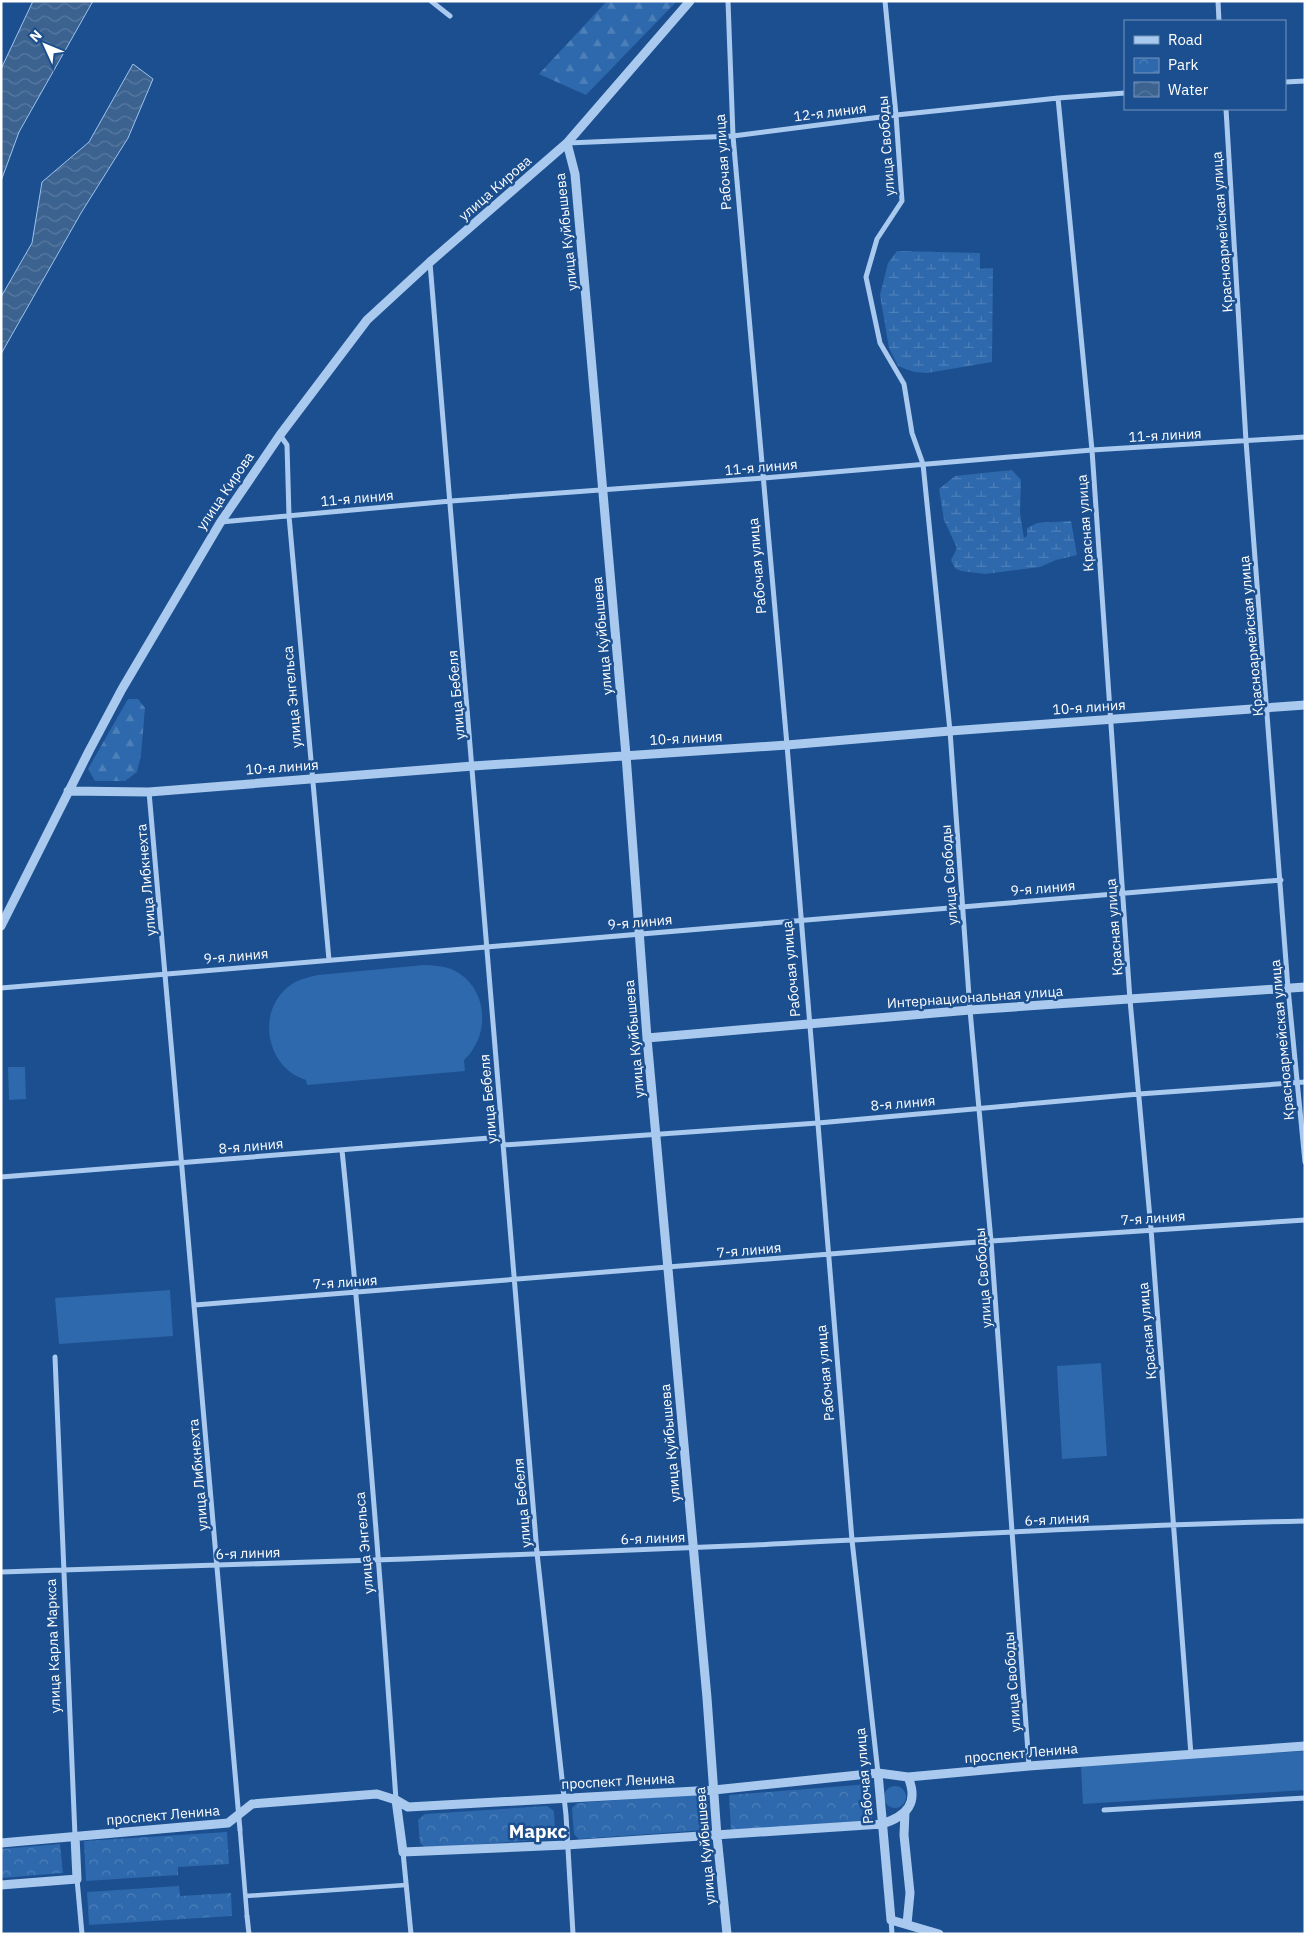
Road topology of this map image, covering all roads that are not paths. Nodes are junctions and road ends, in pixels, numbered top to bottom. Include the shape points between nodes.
1 (431, 1) edge
2 (690, 1) edge
3 (728, 1) edge
4 (884, 1) edge
5 (1218, 1) edge
6 (450, 16) dead end
7 (1219, 20) edge
8 (1305, 81) edge
9 (1286, 82) edge
10 (1124, 93) edge
11 (1058, 98) junction
12 (1226, 110) edge
13 (896, 115) junction
14 (733, 136) junction
15 (567, 143) junction
16 (430, 262) junction
17 (280, 435) junction
18 (1305, 437) edge
19 (1246, 441) junction
20 (1092, 450) junction
21 (923, 464) junction
22 (764, 478) junction
23 (604, 490) junction
24 (451, 501) junction
25 (289, 516) junction
26 (220, 522) junction
27 (1305, 705) edge
28 (1268, 708) junction
29 (1110, 719) junction
30 (950, 731) junction
31 (787, 745) junction
32 (626, 755) junction
33 (473, 766) junction
34 (313, 779) junction
35 (68, 792) junction
36 (149, 792) junction
37 (1280, 880) junction
38 (1123, 893) junction
39 (963, 906) junction
40 (801, 920) junction
41 (1, 926) edge
42 (639, 933) junction
43 (487, 946) junction
44 (329, 960) junction
45 (166, 974) junction
46 (1305, 987) edge
47 (1, 988) edge
48 (1288, 988) junction
49 (1130, 1000) junction
50 (970, 1010) junction
51 (809, 1023) junction
52 (647, 1038) junction
53 (1305, 1082) edge
54 (1297, 1083) junction
55 (1138, 1094) junction
56 (979, 1108) junction
57 (818, 1122) junction
58 (656, 1134) junction
59 (502, 1137) junction
60 (503, 1145) junction
61 (342, 1150) junction
62 (1305, 1162) edge
63 (182, 1163) junction
64 (1, 1177) edge
65 (1305, 1220) edge
66 (1151, 1229) junction
67 (991, 1241) junction
68 (830, 1254) junction
69 (668, 1267) junction
70 (516, 1280) junction
71 (357, 1292) junction
72 (194, 1305) junction
73 (55, 1357) dead end
74 (1305, 1521) edge
75 (1174, 1524) junction
76 (1013, 1533) junction
77 (852, 1540) junction
78 (693, 1547) junction
79 (537, 1553) junction
80 (379, 1560) junction
81 (218, 1566) junction
82 (63, 1570) junction
83 (1, 1572) edge
84 (1305, 1746) edge
85 (1191, 1755) junction
86 (1030, 1766) junction
87 (878, 1773) junction
88 (908, 1777) junction
89 (714, 1790) junction
90 (563, 1798) junction
91 (1305, 1798) edge
92 (396, 1800) junction
93 (1104, 1810) dead end
94 (905, 1812) junction
95 (239, 1815) junction
96 (882, 1824) junction
97 (240, 1830) joint
98 (75, 1836) junction
99 (717, 1836) junction
100 (1, 1843) edge
101 (566, 1845) junction
102 (403, 1852) junction
103 (77, 1879) junction
104 (1, 1885) edge
105 (406, 1885) junction
106 (246, 1896) junction
107 (248, 1916) joint
108 (891, 1920) junction
109 (906, 1929) edge
110 (82, 1934) edge
111 (249, 1934) edge
112 (411, 1934) edge
113 (573, 1934) edge
114 (727, 1934) edge
115 (892, 1934) edge
116 (939, 1934) edge

1 - 6 street
2 - 15 street, улица Кирова
3 - 14 street, Рабочая улица
4 - 13 street, улица Свободы
5 - 7 street
8 - 9 street
10 - 11 street, 12-я линия
11 - 13 street, 12-я линия
11 - 20 street, Красная улица
12 - 19 street, Красноармейская улица
13 - 14 street, 12-я линия
13 - 21 street, улица Свободы via 902,201 878,240 866,276 880,343 904,384 912,433
14 - 15 street, 12-я линия
14 - 22 street, Рабочая улица
15 - 16 street, улица Кирова
15 - 23 street, улица Куйбышева via 575,174
16 - 17 street, улица Кирова via 367,320
16 - 24 street, улица Бебеля
17 - 25 street, улица Энгельса via 287,445
17 - 26 street, улица Кирова
18 - 19 street, 11-я линия
19 - 20 street, 11-я линия
19 - 28 street, Красноармейская улица
20 - 21 street, 11-я линия
20 - 29 street, Красная улица
21 - 22 street, 11-я линия
21 - 30 street, улица Свободы
22 - 23 street, 11-я линия
22 - 31 street, Рабочая улица
23 - 24 street, 11-я линия
23 - 32 street, улица Куйбышева
24 - 25 street, 11-я линия
24 - 33 street, улица Бебеля
25 - 26 street, 11-я линия
25 - 34 street, улица Энгельса
26 - 35 street, улица Кирова via 122,689
27 - 28 street, 10-я линия
28 - 29 street, 10-я линия
28 - 37 street, Красноармейская улица
29 - 30 street, 10-я линия
29 - 38 street, Красная улица
30 - 31 street, 10-я линия
30 - 39 street, улица Свободы
31 - 32 street, 10-я линия
31 - 40 street, Рабочая улица
32 - 33 street, 10-я линия
32 - 42 street, улица Куйбышева
33 - 34 street, 10-я линия
33 - 43 street, улица Бебеля
34 - 36 street, 10-я линия
34 - 44 street, улица Энгельса
35 - 36 street, 10-я линия
35 - 41 street, улица Кирова
36 - 45 street, улица Либкнехта
37 - 38 street, 9-я линия
37 - 48 street, Красноармейская улица
38 - 39 street, 9-я линия
38 - 49 street, Красная улица
39 - 40 street, 9-я линия
39 - 50 street, улица Свободы
40 - 42 street, 9-я линия
40 - 51 street, Рабочая улица
42 - 43 street, 9-я линия
42 - 52 street, улица Куйбышева
43 - 44 street, 9-я линия
43 - 59 street, улица Бебеля
44 - 45 street, 9-я линия
45 - 47 street, 9-я линия
45 - 63 street, улица Либкнехта
46 - 48 street, Интернациональная улица
48 - 49 street, Интернациональная улица
48 - 54 street, Красноармейская улица
49 - 50 street, Интернациональная улица
49 - 55 street, Красная улица
50 - 51 street, Интернациональная улица
50 - 56 street, улица Свободы
51 - 52 street, Интернациональная улица
51 - 57 street, Рабочая улица
52 - 58 street, улица Куйбышева
53 - 54 street, 8-я линия
54 - 55 street, 8-я линия
54 - 62 street, Красноармейская улица
55 - 56 street, 8-я линия
55 - 66 street, Красная улица
56 - 57 street, 8-я линия
56 - 67 street, улица Свободы
57 - 58 street, 8-я линия
57 - 68 street, Рабочая улица
58 - 60 street, 8-я линия
58 - 69 street, улица Куйбышева
59 - 60 street, улица Бебеля
59 - 61 street, 8-я линия
60 - 70 street, улица Бебеля
61 - 63 street, 8-я линия
61 - 71 street, улица Энгельса
63 - 64 street, 8-я линия
63 - 72 street, улица Либкнехта
65 - 66 street, 7-я линия
66 - 67 street, 7-я линия
66 - 75 street, Красная улица
67 - 68 street, 7-я линия
67 - 76 street, улица Свободы
68 - 69 street, 7-я линия
68 - 77 street, Рабочая улица
69 - 70 street, 7-я линия
69 - 78 street, улица Куйбышева
70 - 71 street, 7-я линия
70 - 79 street, улица Бебеля
71 - 72 street, 7-я линия
71 - 80 street, улица Энгельса
72 - 81 street, улица Либкнехта
73 - 82 street, улица Карла Маркса
74 - 75 street, 6-я линия
75 - 76 street, 6-я линия
75 - 85 street, Красная улица
76 - 77 street, 6-я линия
76 - 86 street, улица Свободы
77 - 78 street, 6-я линия
77 - 87 street, Рабочая улица
78 - 79 street, 6-я линия
78 - 89 street, улица Куйбышева
79 - 80 street, 6-я линия
79 - 90 street, улица Бебеля
80 - 81 street, 6-я линия
80 - 92 street, улица Энгельса
81 - 82 street, 6-я линия
81 - 95 street, улица Либкнехта
82 - 83 street, 6-я линия
82 - 98 street, улица Карла Маркса
84 - 85 street, проспект Ленина
85 - 86 street, проспект Ленина
86 - 88 street, проспект Ленина
87 - 88 street, проспект Ленина
87 - 89 street, проспект Ленина
87 - 96 street, Рабочая улица
88 - 94 street via 913,1788 912,1800
89 - 90 street, проспект Ленина
89 - 99 street, улица Куйбышева
90 - 92 street, проспект Ленина via 408,1808
90 - 101 street, улица Бебеля
91 - 93 street
92 - 95 street, проспект Ленина via 377,1794 252,1804
92 - 102 street, улица Энгельса
94 - 96 street
94 - 109 street via 910,1893
95 - 97 street, улица Либкнехта
95 - 98 street, проспект Ленина via 228,1823
96 - 99 street
96 - 108 street, Рабочая улица
97 - 106 street, улица Либкнехта
98 - 100 street, проспект Ленина
98 - 103 street, улица Карла Маркса
99 - 101 street
99 - 114 street, улица Куйбышева
101 - 102 street
101 - 113 street, улица Бебеля
102 - 105 street, улица Энгельса
103 - 104 street
103 - 110 street, улица Карла Маркса
105 - 106 street
105 - 112 street, улица Энгельса
106 - 107 street, улица Либкнехта
107 - 111 street, улица Либкнехта
108 - 109 street
108 - 115 street, Рабочая улица
109 - 116 street

